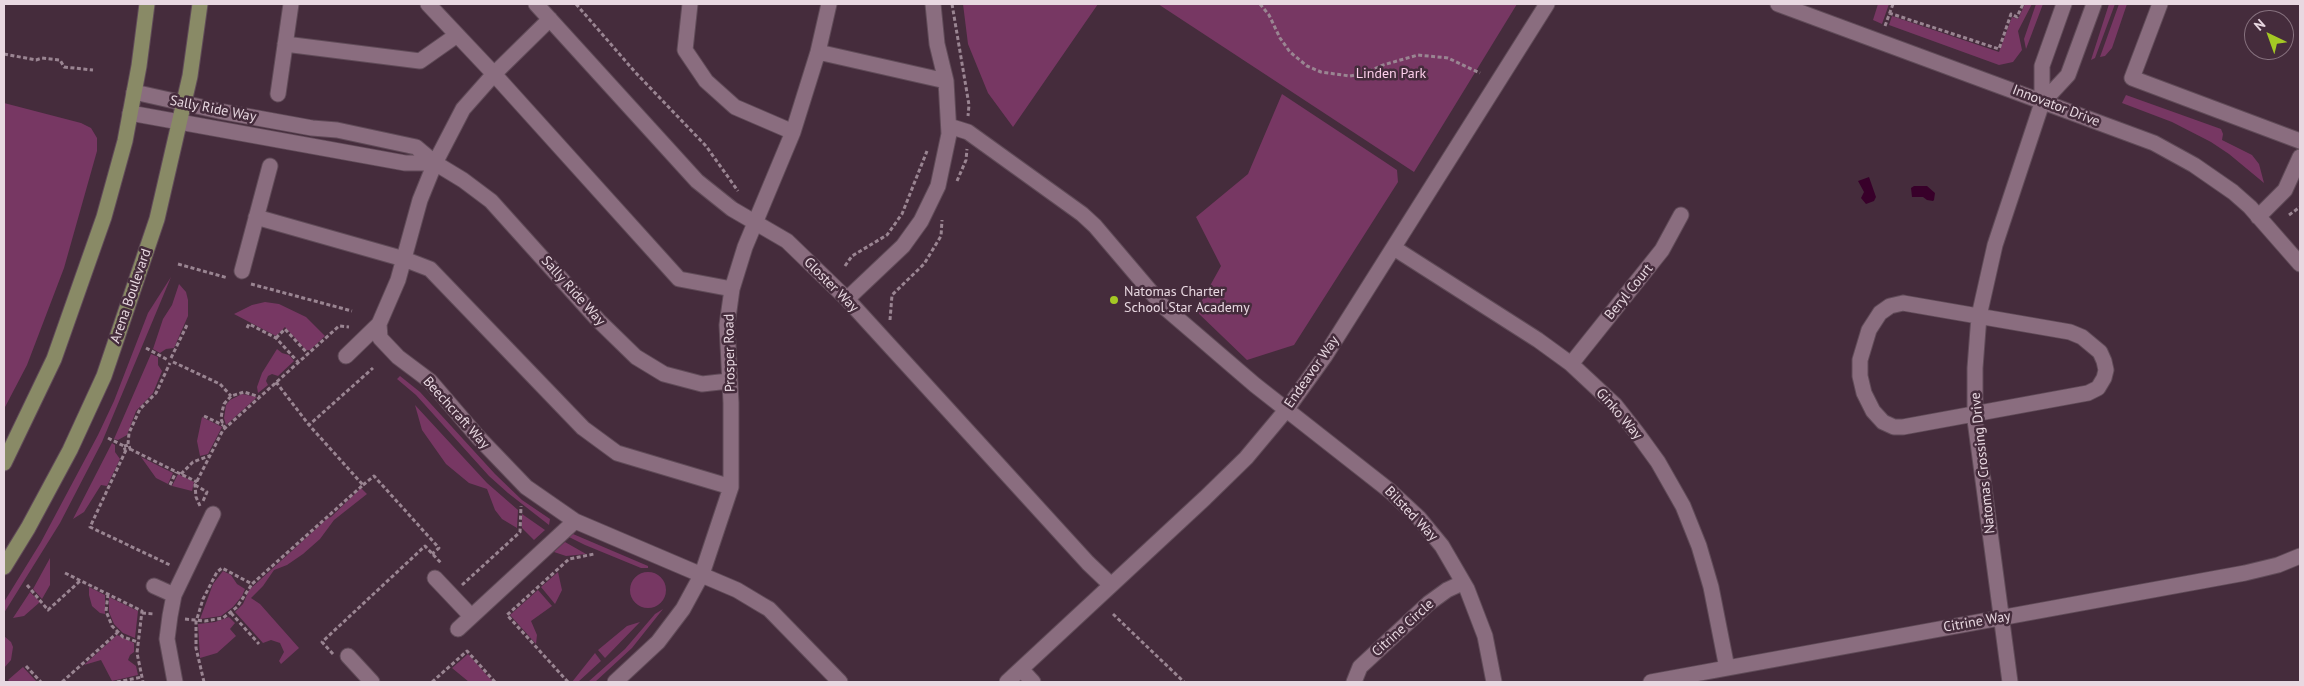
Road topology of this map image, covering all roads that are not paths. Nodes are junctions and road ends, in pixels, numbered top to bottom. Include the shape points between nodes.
1 (147, 4) edge
2 (200, 4) edge
3 (291, 4) edge
4 (428, 4) edge
5 (536, 4) edge
6 (690, 4) edge
7 (829, 4) edge
8 (932, 4) edge
9 (1547, 4) edge
10 (1778, 4) edge
11 (2064, 4) edge
12 (2094, 4) edge
13 (2160, 4) edge
14 (550, 19) junction
15 (457, 35) junction
16 (285, 44) junction
17 (818, 52) junction
18 (494, 74) junction
19 (946, 82) junction
20 (134, 92) junction
21 (278, 94) dead end
22 (184, 103) junction
23 (2042, 103) junction
24 (130, 113) junction
25 (180, 122) junction
26 (793, 132) junction
27 (948, 133) junction
28 (2300, 141) edge
29 (2300, 157) edge
30 (435, 163) junction
31 (270, 166) dead end
32 (1681, 216) dead end
33 (256, 217) junction
34 (2258, 217) junction
35 (755, 222) junction
36 (1394, 248) junction
37 (404, 259) junction
38 (2300, 264) edge
39 (239, 277) road end
40 (732, 289) junction
41 (847, 299) junction
42 (1979, 316) junction
43 (379, 324) junction
44 (346, 356) dead end
45 (1571, 364) junction
46 (729, 381) junction
47 (1287, 409) junction
48 (1976, 413) junction
49 (4, 463) edge
50 (731, 487) junction
51 (207, 510) road end
52 (575, 521) junction
53 (2300, 556) edge
54 (4, 567) edge
55 (440, 572) road end
56 (702, 574) junction
57 (1462, 583) junction
58 (1111, 585) junction
59 (154, 586) dead end
60 (174, 595) junction
61 (471, 616) junction
62 (2001, 618) junction
63 (458, 629) dead end
64 (344, 659) road end
65 (1727, 668) junction
66 (1021, 669) junction
67 (176, 682) edge
68 (372, 682) edge
69 (615, 682) edge
70 (840, 682) edge
71 (1006, 682) edge
72 (1033, 682) edge
73 (1354, 682) edge
74 (1494, 682) edge
75 (1652, 682) edge
76 (2010, 682) edge

1 - 20 main road
2 - 22 main road, Arena Boulevard
3 - 16 street
4 - 15 street
5 - 14 street, Gloster Way
6 - 26 street via 685,50 706,81 735,107
7 - 17 street, Prosper Road
8 - 19 street
9 - 36 street, Endeavor Way
10 - 23 street, Innovator Drive
11 - 23 street, Natomas Crossing Drive via 2042,66
12 - 23 street, Natomas Crossing Drive via 2068,75
13 - 28 street via 2132,78
14 - 18 street
14 - 35 street, Gloster Way via 697,181 723,203
15 - 16 street via 420,61
15 - 18 street
16 - 21 street
17 - 19 street
17 - 26 street, Prosper Road
18 - 30 street via 463,109
18 - 40 street via 679,279
19 - 27 street
20 - 22 street, Sally Ride Way
20 - 24 main road
22 - 25 main road, Arena Boulevard
22 - 30 street, Sally Ride Way via 416,147
23 - 34 street, Innovator Drive via 2139,137 2175,154 2233,192
23 - 42 street, Natomas Crossing Drive via 1995,245
24 - 25 street, Sally Ride Way
24 - 49 main road via 104,217 71,312 37,397
25 - 30 street, Sally Ride Way via 405,164
25 - 54 main road, Arena Boulevard via 157,219 104,376 70,450
26 - 35 street, Prosper Road
27 - 41 street via 938,186 921,221 903,246
27 - 47 street, Bilsted Way via 968,132 1082,214 1163,306
29 - 34 street via 2285,190
30 - 37 street via 420,200
30 - 46 street, Sally Ride Way via 490,201 636,357 664,374 702,384
31 - 33 street
32 - 45 street, Beryl Court via 1662,250
33 - 37 street
33 - 39 street
34 - 38 street, Innovator Drive
35 - 40 street, Prosper Road
35 - 41 street, Gloster Way via 787,241
36 - 45 street, Ginko Way
36 - 47 street, Endeavor Way
37 - 43 street
37 - 50 street via 430,269 583,428 618,453
40 - 46 street, Prosper Road via 727,325
41 - 58 street, Gloster Way
42 - 48 street, Natomas Crossing Drive
42 - 48 street via 2070,332 2082,337 2100,352 2106,370 2098,388 2088,393
42 - 48 street via 1903,303 1890,306 1880,313 1869,330 1860,360 1864,393 1883,422 1903,428
43 - 44 street
43 - 52 street, Beechcraft Way via 380,338 430,381 526,487
45 - 65 street, Ginko Way via 1615,405 1638,433 1683,506 1711,587
46 - 50 street, Prosper Road
47 - 57 street, Bilsted Way via 1420,518 1442,546
47 - 58 street, Endeavor Way via 1246,458
48 - 62 street, Natomas Crossing Drive
50 - 56 street, Prosper Road
51 - 60 street
52 - 56 street, Beechcraft Way
52 - 61 street
53 - 62 street, Citrine Way via 2245,573
55 - 61 street
56 - 69 street, Prosper Road via 683,609 658,642
56 - 70 street, Beechcraft Way via 769,609
57 - 73 street, Citrine Circle via 1429,603 1360,667
57 - 74 street, Bilsted Way via 1485,636
58 - 66 street, Endeavor Way
59 - 60 street
60 - 67 street via 167,639
61 - 63 street
62 - 65 street, Citrine Way
62 - 76 street, Natomas Crossing Drive
64 - 68 street
65 - 75 street, Citrine Way
66 - 71 street, Endeavor Way
66 - 72 street

